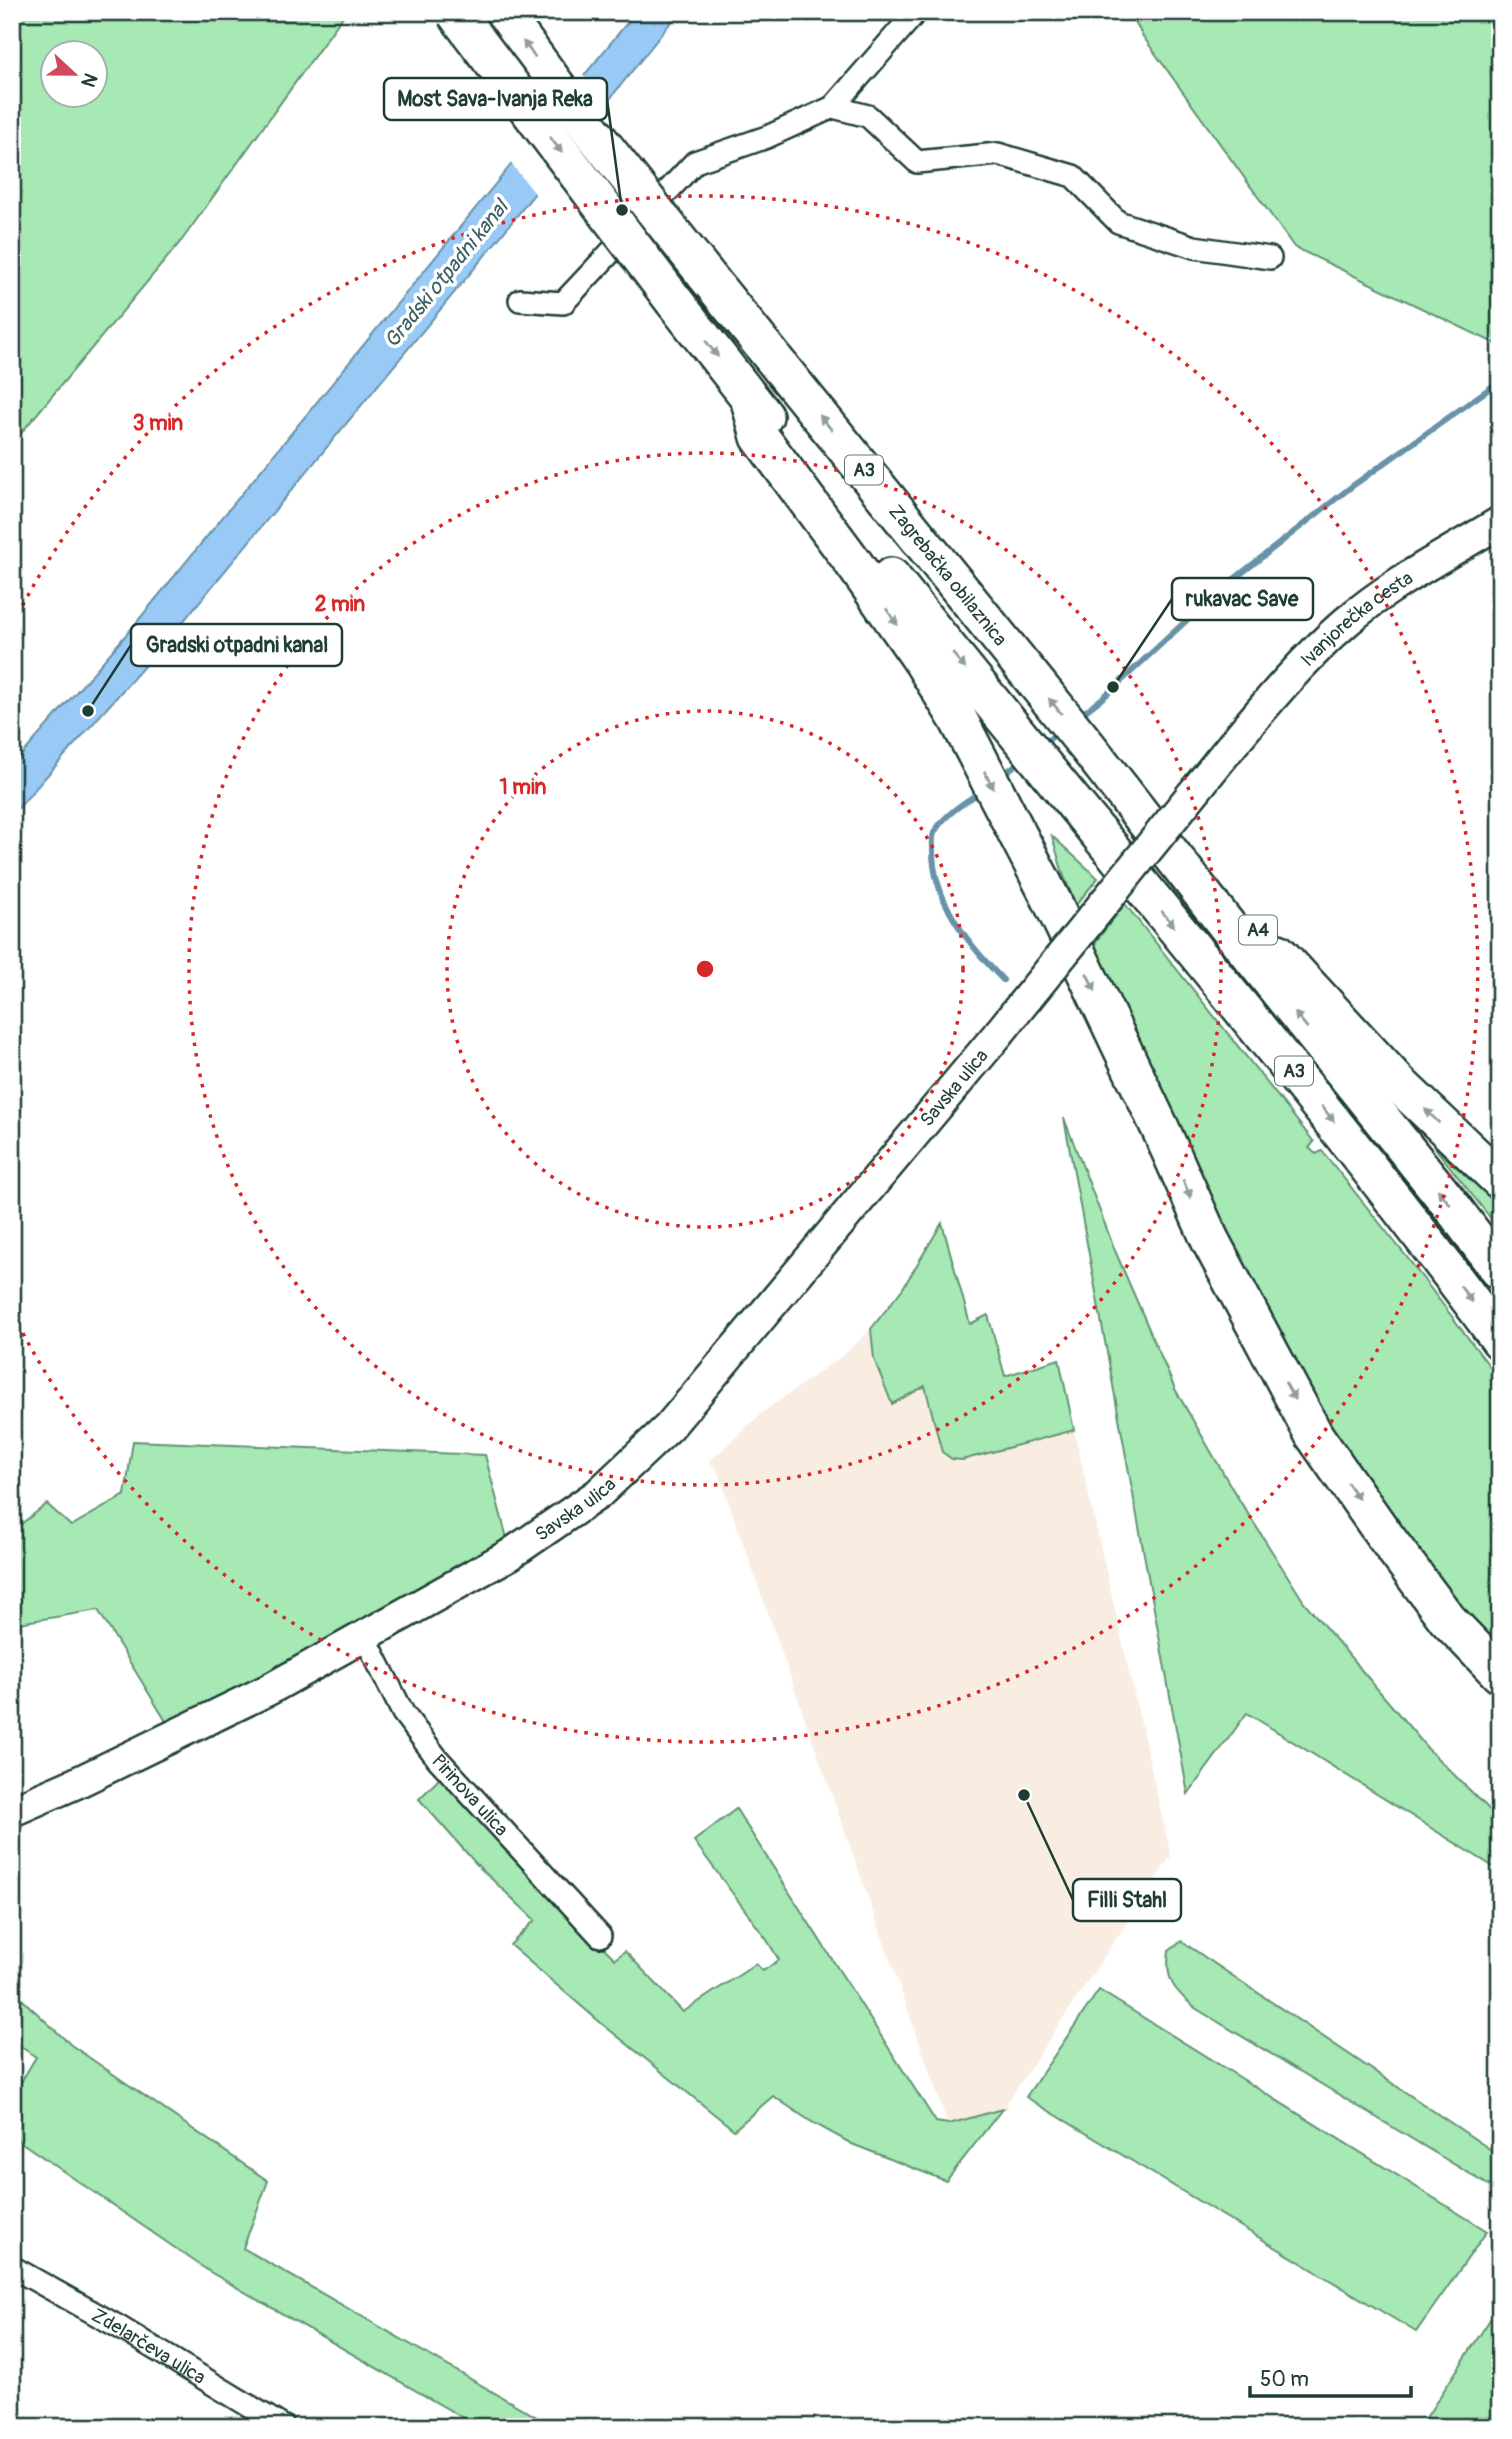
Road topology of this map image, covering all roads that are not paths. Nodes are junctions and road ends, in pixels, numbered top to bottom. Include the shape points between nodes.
1 (455, 12) edge
2 (502, 12) edge
3 (916, 12) edge
4 (833, 107) junction
5 (1270, 258) dead end
6 (520, 300) dead end
7 (749, 397) junction
8 (1500, 522) edge
9 (1118, 776) junction
10 (999, 1032) joint
11 (1500, 1180) edge
12 (1500, 1271) edge
13 (1500, 1340) edge
14 (365, 1637) junction
15 (1500, 1674) edge
16 (12, 1811) edge
17 (600, 1936) dead end
18 (12, 2267) edge
19 (284, 2427) edge

1 -> 7 highway, A3, bridge
9 -> 2 highway, Zagrebačka obilaznica / A3, bridge via 1087,746 705,274
3 - 4 street
4 - 5 street via 869,116 917,162 998,154 1073,176 1118,222 1194,247
4 - 6 street via 695,162 563,303
7 -> 13 highway, A3 via 1315,1097
7 -> 15 highway via 760,437 855,565 958,719 1161,1130 1209,1240 1314,1435 1447,1619
8 - 10 main road, Ivanjorečka cesta, bridge via 1383,593 1306,659
11 -> 9 highway, A4 via 1398,1083 1308,988 1135,783
12 -> 9 highway, A3 via 1235,936
10 - 14 main road, Savska ulica via 704,1386 628,1468 509,1555
14 - 16 main road, Savska ulica via 180,1734
14 - 17 street, Pirinova ulica via 403,1713 436,1758
18 - 19 street, Zdelarčeva ulica

